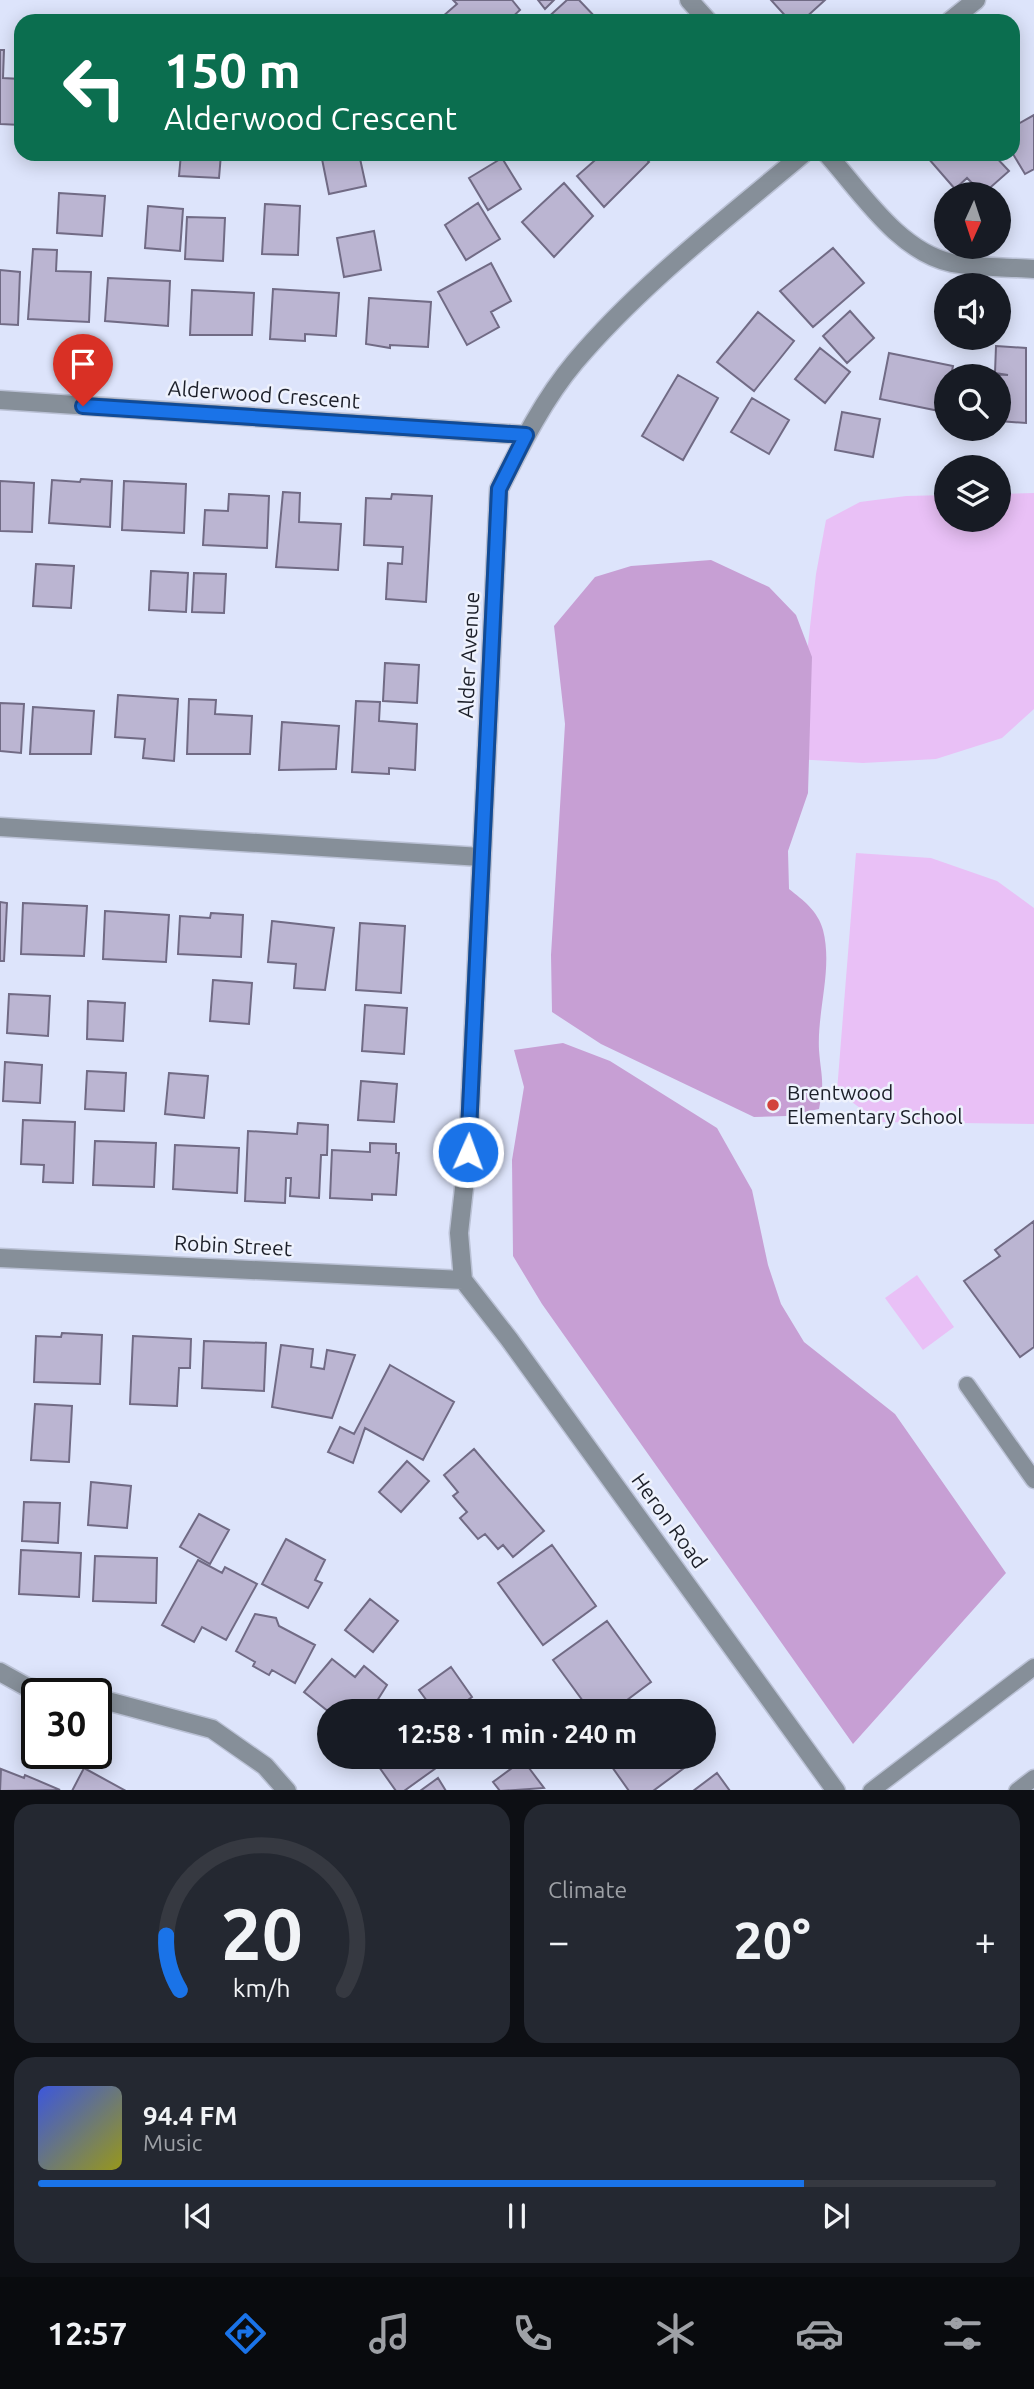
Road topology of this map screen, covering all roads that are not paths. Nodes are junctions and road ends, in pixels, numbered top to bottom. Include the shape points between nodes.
1 (689, 0) edge
2 (976, 0) edge
3 (702, 14) edge
4 (959, 14) edge
5 (795, 161) edge
6 (833, 161) edge
7 (1034, 269) edge
8 (0, 400) edge
9 (526, 435) junction
10 (0, 827) edge
11 (481, 857) junction
12 (0, 1258) edge
13 (463, 1280) junction
14 (967, 1385) dead end
15 (1034, 1480) edge
16 (1034, 1667) edge
17 (0, 1672) edge
18 (21, 1684) edge
19 (112, 1702) edge
20 (1034, 1778) edge
21 (287, 1790) edge
22 (836, 1790) edge
23 (871, 1790) edge
24 (1017, 1790) edge

1 - 3 street
2 - 4 street
5 - 9 street, Alder Avenue via 663,272 575,362
6 - 7 street via 902,236 927,252 950,262
8 - 9 street, Alderwood Crescent
9 - 11 street, Alder Avenue via 499,489
10 - 11 street
11 - 13 street, Alder Avenue via 468,1152 459,1233
12 - 13 street, Robin Street
13 - 22 street, Heron Road
14 - 15 lane
16 - 23 lane
17 - 18 street
19 - 21 street via 212,1729 265,1766
20 - 24 lane

